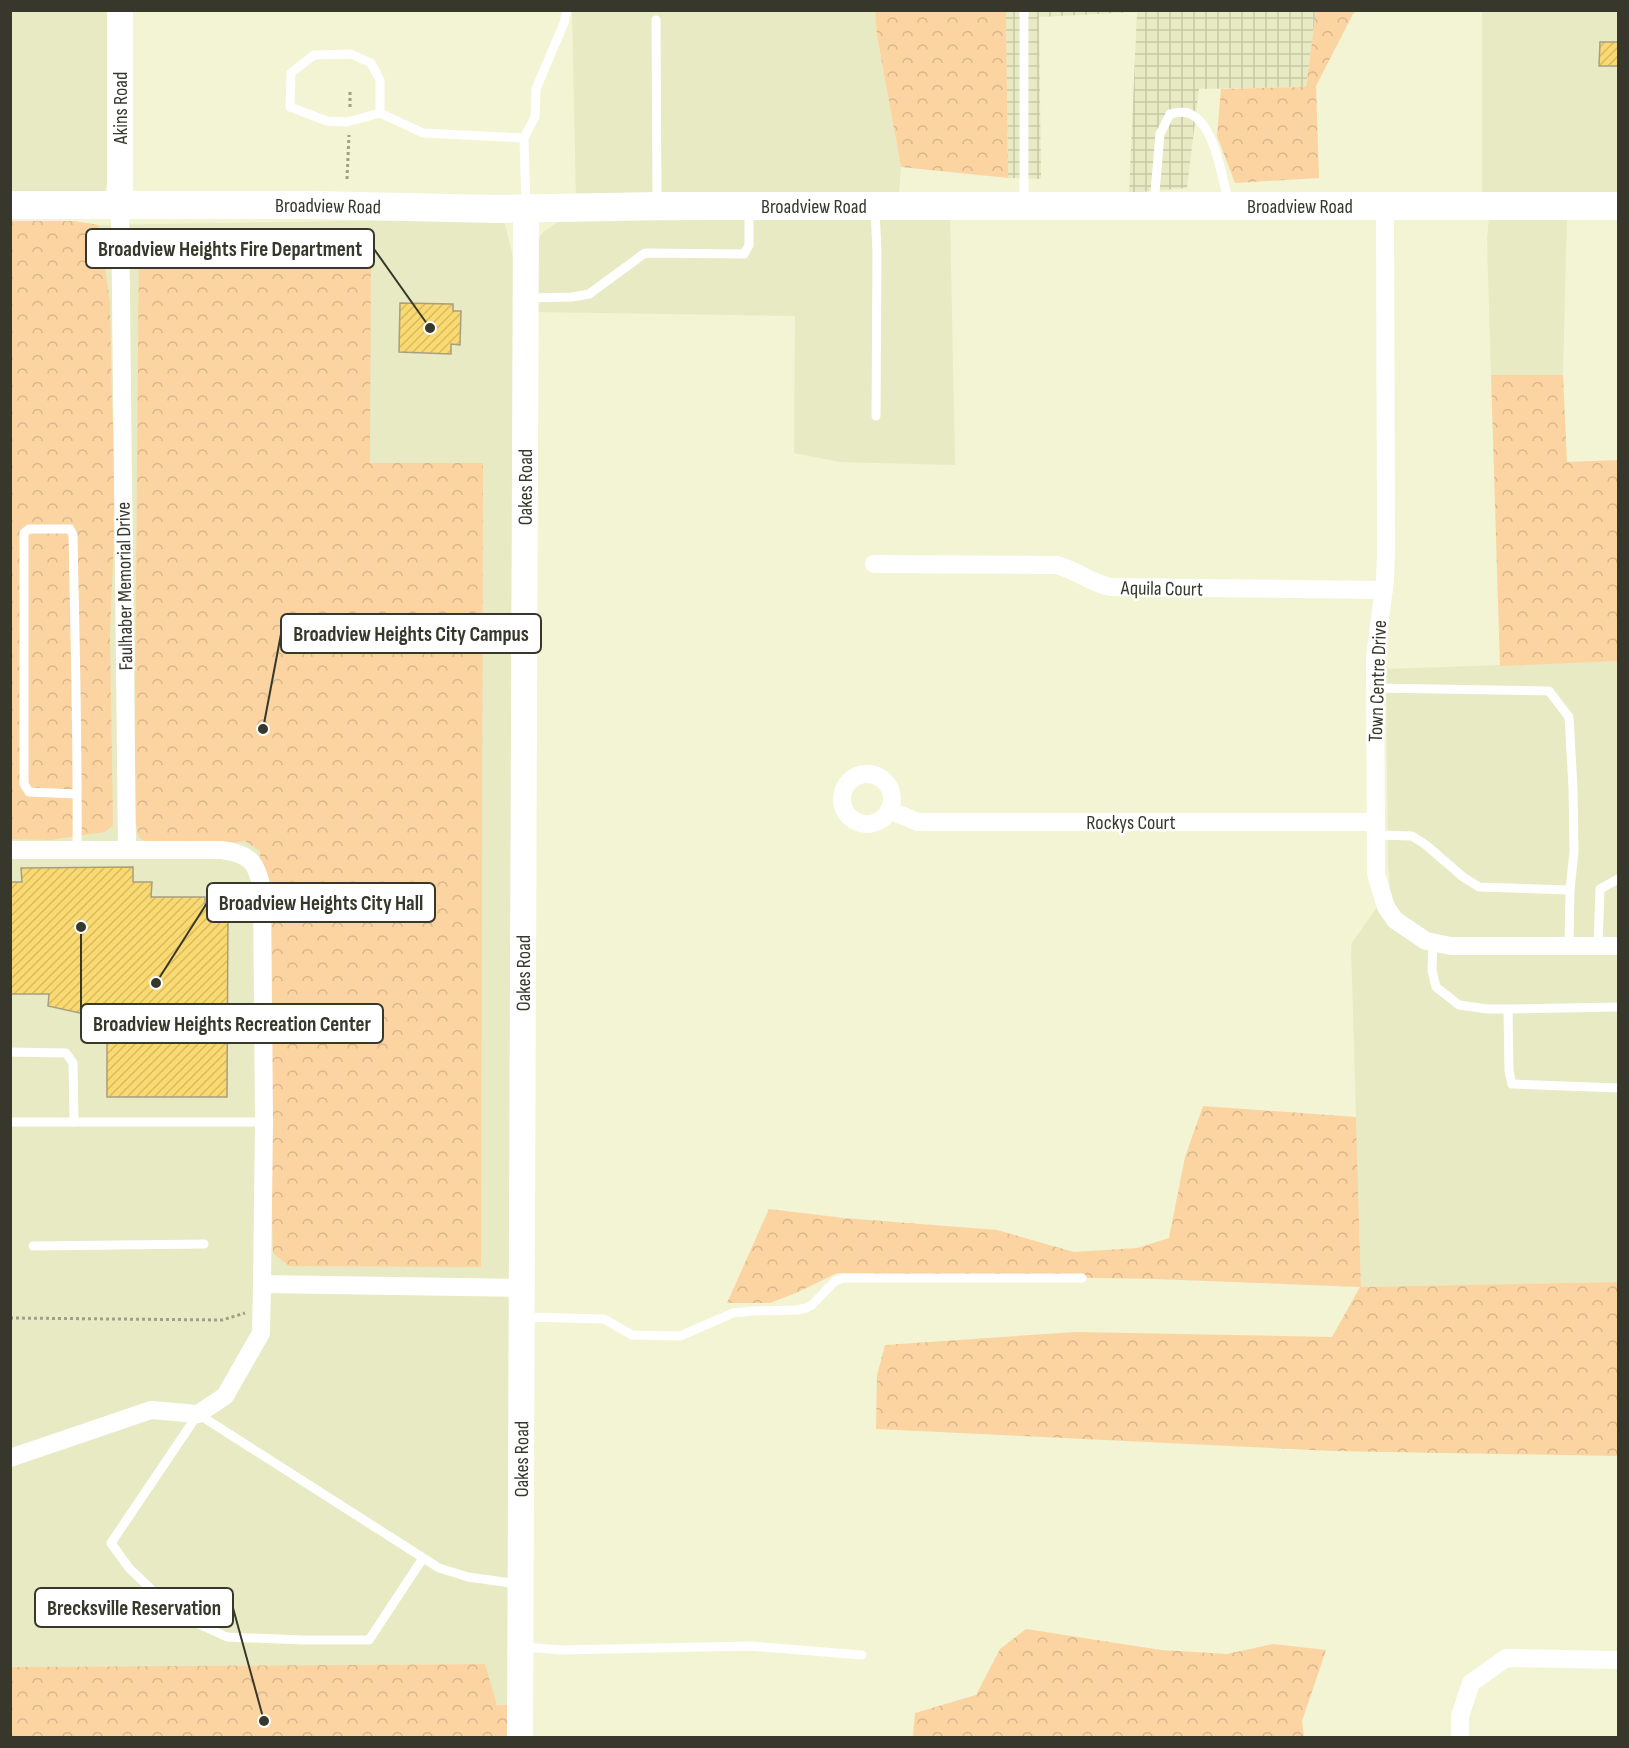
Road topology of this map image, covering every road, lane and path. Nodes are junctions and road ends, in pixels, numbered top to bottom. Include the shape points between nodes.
1 (120, 10) edge
2 (567, 10) edge
3 (1024, 10) edge
4 (656, 20) dead end
5 (380, 113) junction
6 (524, 138) junction
7 (10, 205) edge
8 (120, 206) junction
9 (657, 206) junction
10 (749, 206) junction
11 (875, 206) junction
12 (1024, 206) junction
13 (1229, 206) junction
14 (1385, 206) junction
15 (1618, 206) edge
16 (1154, 207) junction
17 (526, 209) junction
18 (525, 298) junction
19 (876, 416) dead end
20 (873, 564) dead end
21 (1384, 590) junction
22 (1374, 688) junction
23 (77, 794) junction
24 (889, 810) dead end
25 (1374, 829) junction
26 (10, 850) edge
27 (77, 850) junction
28 (127, 850) junction
29 (1618, 879) edge
30 (1570, 890) junction
31 (1433, 944) junction
32 (1569, 946) junction
33 (1598, 946) junction
34 (1618, 946) edge
35 (1618, 1007) edge
36 (1508, 1009) junction
37 (10, 1052) edge
38 (1618, 1088) edge
39 (10, 1122) edge
40 (74, 1122) junction
41 (264, 1122) junction
42 (204, 1244) dead end
43 (33, 1246) dead end
44 (1082, 1278) dead end
45 (262, 1284) junction
46 (523, 1288) junction
47 (245, 1312) dead end
48 (523, 1317) junction
49 (10, 1318) edge
50 (198, 1414) junction
51 (10, 1458) edge
52 (423, 1558) junction
53 (521, 1585) junction
54 (520, 1647) junction
55 (862, 1655) dead end
56 (1618, 1660) edge
57 (520, 1737) edge
58 (1460, 1737) edge

1 - 8 street, Akins Road
2 - 6 lane via 536,89 535,117
3 - 12 lane
4 - 9 lane
5 - 5 lane via 347,122 327,121 290,107 291,73 314,55 351,54 371,63 380,80
5 - 6 lane via 423,134
6 - 17 lane
7 - 8 main road, Broadview Road
8 - 17 main road, Broadview Road
8 - 28 street, Faulhaber Memorial Drive
9 - 10 main road, Broadview Road
9 - 17 main road, Broadview Road
10 - 11 main road, Broadview Road
10 - 18 lane via 749,245 744,254 645,253 589,294
11 - 12 main road, Broadview Road
11 - 19 lane
12 - 16 main road, Broadview Road
13 - 14 main road, Broadview Road
13 - 16 main road, Broadview Road
13 - 16 lane via 1203,122 1187,112 1170,114 1160,134
14 - 15 main road, Broadview Road
14 - 21 street, Town Centre Drive
17 - 18 street, Oakes Road
18 - 46 street, Oakes Road
20 - 21 street, Aquila Court via 1057,565 1110,587
21 - 22 street, Town Centre Drive
22 - 25 street, Town Centre Drive
22 - 30 lane via 1549,690 1569,717 1574,809
23 - 23 lane via 73,535 70,528 29,528 24,533 24,784 30,792
23 - 27 lane
24 - 25 street, Rockys Court via 918,822
25 - 30 lane via 1412,836 1479,887
25 - 31 street, Town Centre Drive via 1376,874 1386,907 1410,932
26 - 27 street
27 - 28 street
28 - 41 street via 222,850 236,852 253,862 262,890
29 - 33 lane via 1600,889
30 - 32 lane
31 - 32 street, Town Centre Drive
31 - 36 lane via 1436,987 1459,1005
32 - 33 street, Town Centre Drive
33 - 34 street, Town Centre Drive
35 - 36 lane
36 - 38 lane via 1512,1084
37 - 40 lane via 66,1053 73,1063
39 - 40 lane
40 - 41 lane
41 - 45 street
42 - 43 lane
44 - 48 lane via 843,1278 806,1308 733,1313 680,1336 632,1335 604,1319
45 - 46 street
45 - 50 street via 261,1333 225,1396
46 - 48 street, Oakes Road
47 - 49 path via 222,1320
48 - 53 street, Oakes Road
50 - 51 street via 151,1410
50 - 52 lane
50 - 52 lane via 111,1543 129,1568 177,1614 227,1637 369,1640
52 - 53 lane via 468,1577
53 - 54 street, Oakes Road
54 - 55 lane via 562,1650 750,1646
54 - 57 street, Oakes Road
56 - 58 street via 1506,1658 1471,1683 1460,1716

